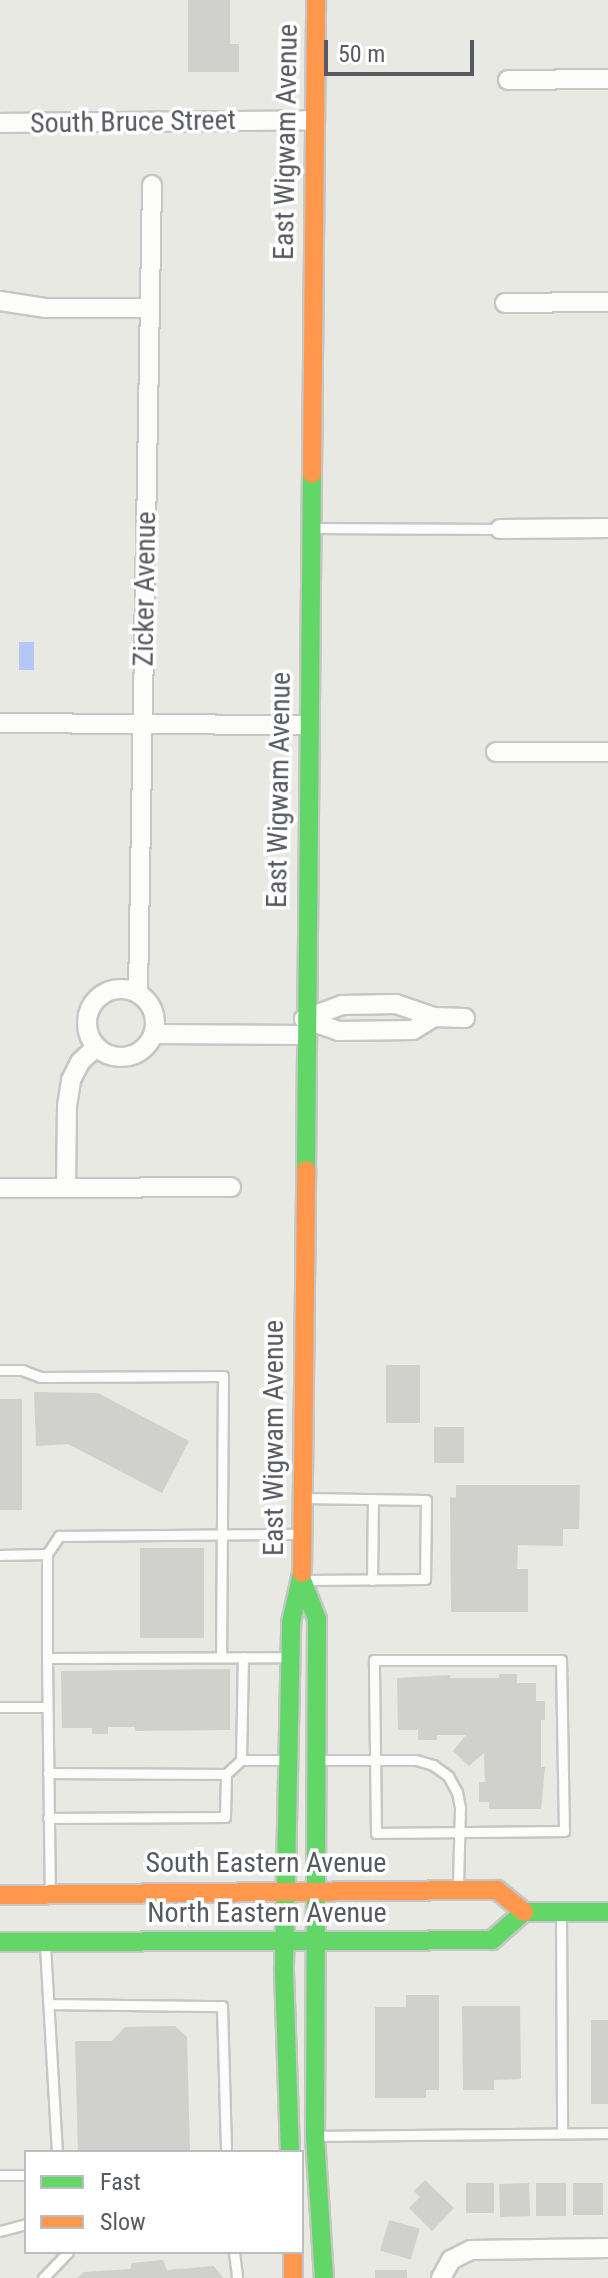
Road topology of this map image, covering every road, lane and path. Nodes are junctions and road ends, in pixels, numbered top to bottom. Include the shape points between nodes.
1 (316, 0) edge
2 (608, 79) edge
3 (508, 80) dead end
4 (315, 120) junction
5 (0, 123) edge
6 (152, 185) dead end
7 (0, 301) edge
8 (608, 302) edge
9 (505, 303) dead end
10 (149, 308) junction
11 (310, 528) junction
12 (608, 528) edge
13 (500, 529) joint
14 (0, 723) edge
15 (143, 723) junction
16 (307, 725) junction
17 (496, 752) dead end
18 (608, 752) edge
19 (138, 993) junction
20 (434, 1017) junction
21 (465, 1018) dead end
22 (304, 1027) junction
23 (154, 1034) junction
24 (96, 1047) junction
25 (231, 1187) dead end
26 (0, 1188) edge
27 (66, 1188) junction
28 (0, 1370) edge
29 (300, 1498) junction
30 (373, 1499) junction
31 (301, 1534) junction
32 (222, 1535) junction
33 (47, 1554) junction
34 (0, 1555) edge
35 (302, 1580) junction
36 (372, 1580) junction
37 (221, 1657) junction
38 (243, 1657) junction
39 (290, 1657) junction
40 (47, 1658) junction
41 (0, 1707) edge
42 (47, 1707) junction
43 (241, 1760) junction
44 (288, 1760) junction
45 (317, 1760) junction
46 (375, 1760) junction
47 (48, 1773) junction
48 (226, 1774) junction
49 (48, 1818) junction
50 (461, 1833) junction
51 (288, 1890) junction
52 (315, 1890) junction
53 (457, 1890) junction
54 (50, 1893) junction
55 (0, 1895) edge
56 (524, 1912) junction
57 (561, 1912) junction
58 (608, 1912) edge
59 (286, 1940) junction
60 (45, 1941) junction
61 (314, 1941) junction
62 (0, 1942) edge
63 (51, 2004) junction
64 (562, 2132) junction
65 (608, 2133) edge
66 (315, 2136) junction
67 (57, 2150) edge
68 (226, 2150) edge
69 (290, 2150) edge
70 (0, 2175) edge
71 (24, 2175) edge
72 (24, 2225) edge
73 (0, 2231) edge
74 (608, 2248) edge
75 (66, 2254) edge
76 (234, 2254) edge
77 (293, 2254) edge
78 (43, 2278) edge
79 (237, 2278) edge
80 (293, 2278) edge
81 (324, 2278) edge
82 (441, 2278) edge

1 - 4 main road, East Wigwam Avenue
2 - 3 street
4 - 5 street, South Bruce Street
4 - 11 main road, East Wigwam Avenue
6 - 10 street, Zicker Avenue
7 - 10 street via 46,308
8 - 9 street
10 - 15 street, Zicker Avenue
11 - 13 lane
11 - 16 main road, East Wigwam Avenue
12 - 13 street
14 - 15 street
15 - 16 street
15 - 19 street, Zicker Avenue
16 - 22 main road, East Wigwam Avenue
17 - 18 street
19 - 23 street via 152,1008
19 - 24 street via 117,989 91,1006 87,1028
20 - 21 street
20 - 22 street via 413,1030
20 - 22 street via 396,1004 342,1005
22 - 23 street
22 - 29 main road, East Wigwam Avenue
23 - 24 street via 146,1048 126,1058
24 - 27 street via 71,1080
25 - 27 street
26 - 27 street
28 - 32 lane via 40,1377 223,1376
29 - 30 lane
29 - 31 main road, East Wigwam Avenue
30 - 36 lane
30 - 36 lane via 426,1500 425,1579
31 - 32 lane
31 - 35 main road, East Wigwam Avenue
32 - 33 lane via 59,1536
32 - 37 lane
33 - 34 lane
33 - 40 lane
35 - 36 lane
35 - 39 main road, East Wigwam Avenue via 291,1623
35 - 45 main road, East Wigwam Avenue via 317,1619
37 - 38 lane
37 - 40 lane
38 - 39 lane
38 - 43 lane
39 - 44 main road, East Wigwam Avenue
40 - 42 lane
41 - 42 lane
42 - 47 lane
43 - 44 lane
43 - 48 lane
44 - 51 main road, East Wigwam Avenue
45 - 46 lane
45 - 52 main road, East Wigwam Avenue
46 - 50 lane via 416,1760 448,1776 457,1792
46 - 50 lane via 376,1833
46 - 50 lane via 374,1660 561,1660 564,1831
47 - 48 lane
47 - 49 lane
48 - 49 lane via 225,1817
49 - 54 lane
50 - 53 lane
51 - 52 main road, South Eastern Avenue
51 - 54 main road, South Eastern Avenue
51 - 59 main road, East Wigwam Avenue
52 - 53 main road, South Eastern Avenue
52 - 61 main road, East Wigwam Avenue
53 - 56 main road, South Eastern Avenue via 497,1890
54 - 55 main road, South Eastern Avenue
56 - 57 main road
56 - 61 main road, North Eastern Avenue via 492,1940
57 - 58 main road
57 - 64 lane
59 - 60 main road, North Eastern Avenue
59 - 61 main road, North Eastern Avenue
59 - 69 main road, East Wigwam Avenue
60 - 62 main road, North Eastern Avenue
60 - 63 lane
61 - 66 main road, East Wigwam Avenue
63 - 67 lane
63 - 68 lane via 222,2006
64 - 65 lane
64 - 66 lane
66 - 81 main road, East Wigwam Avenue
70 - 71 lane
72 - 73 lane
74 - 82 street via 471,2250 451,2260
75 - 78 lane
76 - 79 lane
77 - 80 main road

